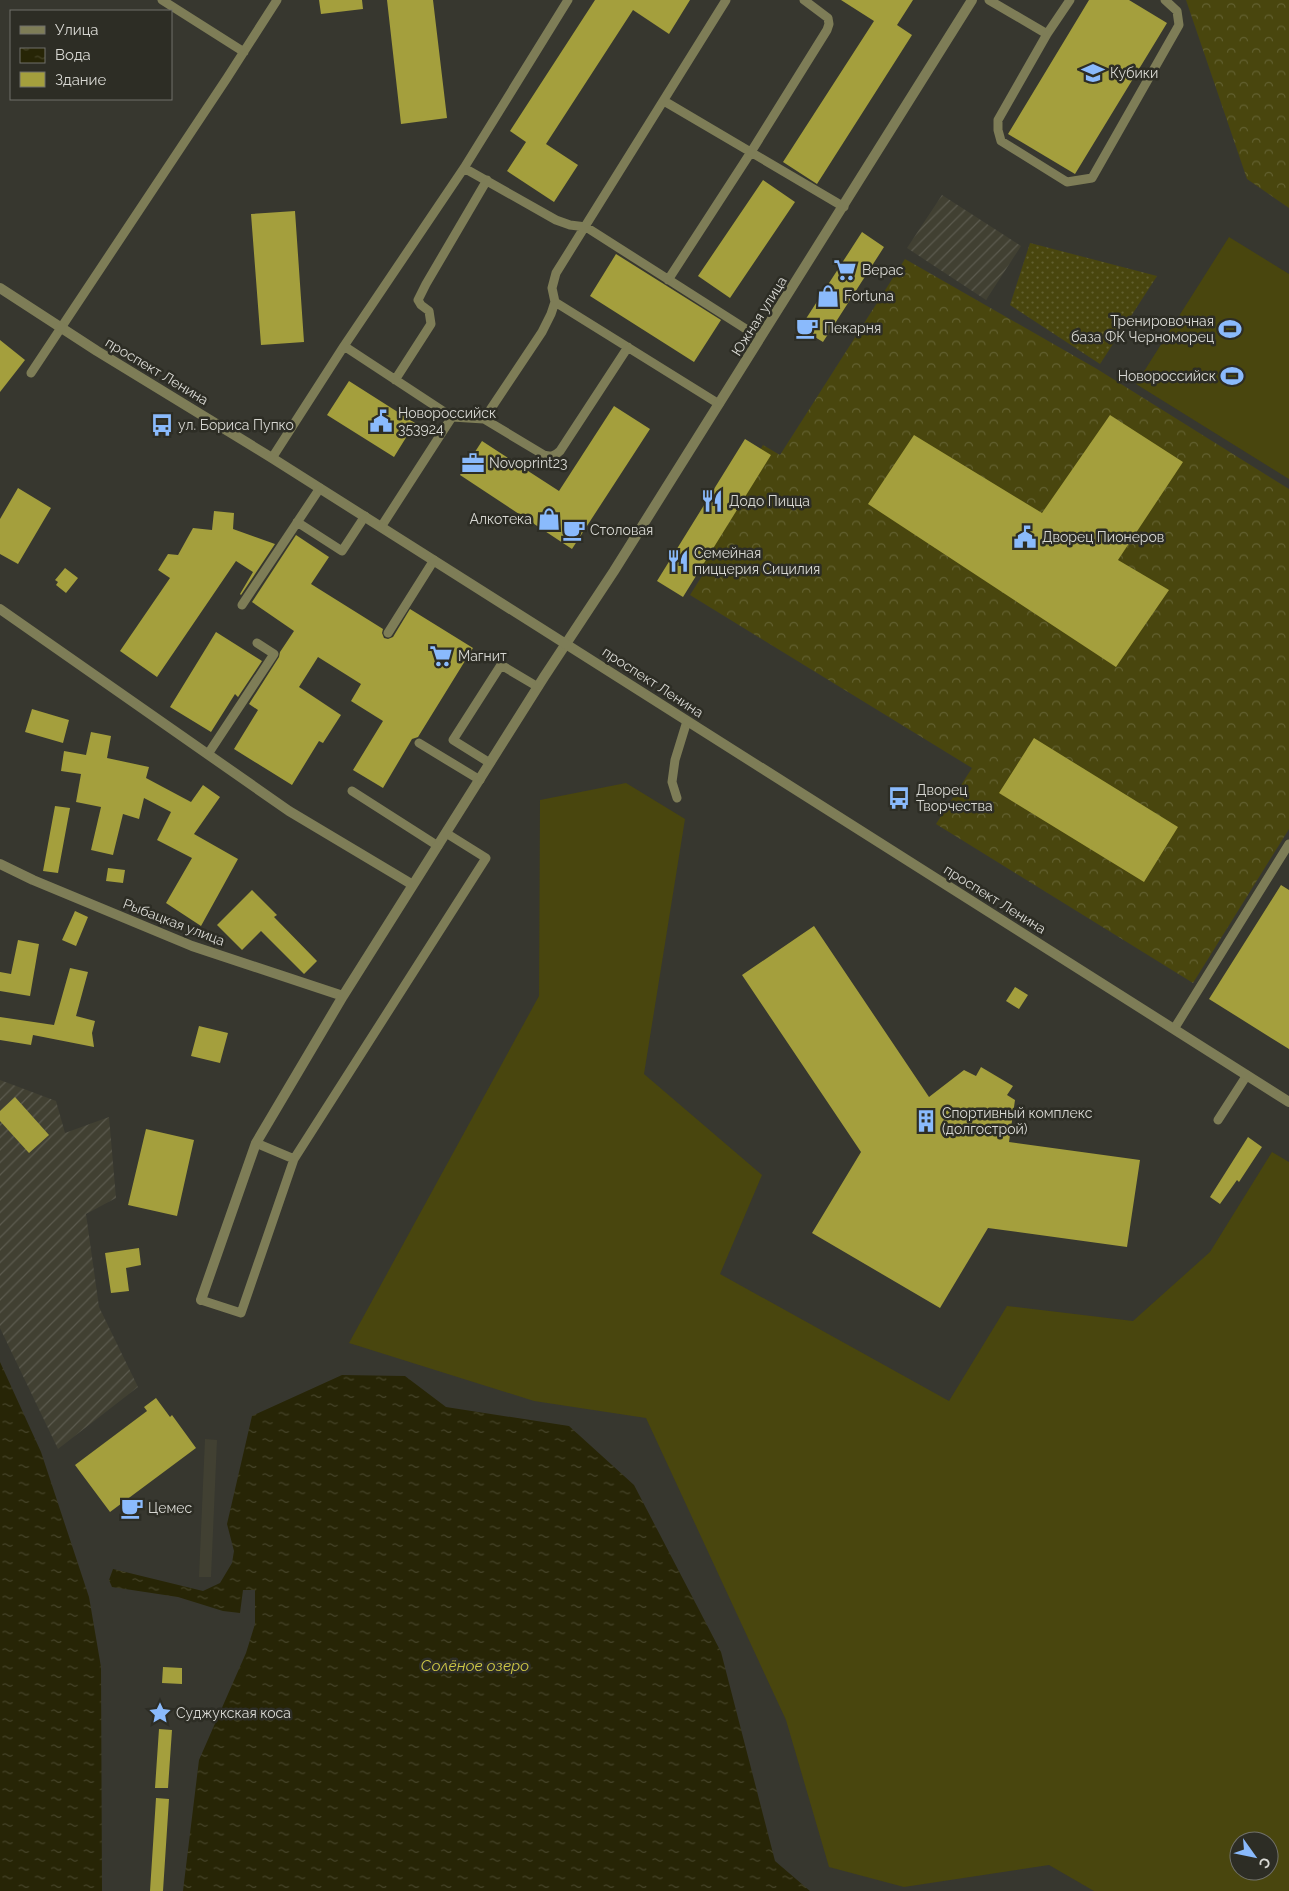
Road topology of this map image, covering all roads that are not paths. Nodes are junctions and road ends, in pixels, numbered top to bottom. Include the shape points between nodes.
1 (162, 0) edge
2 (277, 0) edge
3 (568, 0) edge
4 (726, 0) edge
5 (804, 0) edge
6 (972, 0) edge
7 (989, 0) edge
8 (1070, 0) edge
9 (1165, 0) edge
10 (1046, 34) junction
11 (244, 52) junction
12 (664, 101) junction
13 (751, 152) junction
14 (464, 168) junction
15 (487, 180) junction
16 (844, 207) junction
17 (586, 227) junction
18 (668, 280) junction
19 (0, 288) edge
20 (555, 302) junction
21 (61, 328) junction
22 (760, 338) junction
23 (344, 346) junction
24 (628, 347) junction
25 (31, 373) dead end
26 (395, 380) junction
27 (719, 404) junction
28 (452, 417) junction
29 (484, 419) junction
30 (272, 458) junction
31 (320, 488) junction
32 (365, 516) junction
33 (297, 522) junction
34 (381, 527) junction
35 (434, 560) junction
36 (242, 605) dead end
37 (0, 609) edge
38 (388, 633) dead end
39 (257, 643) dead end
40 (566, 644) junction
41 (538, 687) junction
42 (687, 721) junction
43 (418, 743) dead end
44 (208, 754) junction
45 (490, 762) junction
46 (480, 780) junction
47 (352, 791) dead end
48 (677, 798) dead end
49 (446, 833) junction
50 (1289, 844) edge
51 (438, 846) junction
52 (1285, 859) edge
53 (0, 864) edge
54 (413, 885) junction
55 (343, 996) junction
56 (1174, 1029) junction
57 (1247, 1075) junction
58 (1289, 1102) edge
59 (1218, 1120) dead end
60 (256, 1143) junction
61 (294, 1159) junction
62 (201, 1300) joint

1 - 11 lane
2 - 11 lane
3 - 14 lane
4 - 12 lane
5 - 13 lane via 828,18 827,30
6 - 16 street, Южная улица
7 - 10 lane
8 - 10 lane
9 - 10 lane via 1178,11 1179,26 1092,178 1067,182 1000,141 998,120
11 - 21 lane
12 - 13 lane
12 - 17 lane
13 - 16 lane
13 - 18 lane
14 - 15 lane
14 - 23 lane
15 - 17 lane via 556,220
15 - 26 lane via 418,300 429,311 431,324
16 - 22 street, Южная улица
17 - 18 lane
17 - 20 lane via 556,273 552,288
18 - 22 lane
19 - 21 street, проспект Ленина
20 - 24 lane
20 - 29 lane via 542,332
21 - 25 lane
21 - 30 street, проспект Ленина
22 - 27 street, Южная улица
23 - 26 lane
23 - 30 lane
24 - 27 lane
24 - 29 lane via 556,455 544,455
26 - 28 lane
27 - 40 street, Южная улица
28 - 29 lane
28 - 34 lane
30 - 31 street, проспект Ленина
31 - 32 street, проспект Ленина
31 - 33 lane
32 - 33 lane via 342,551
32 - 34 street, проспект Ленина
33 - 36 lane
34 - 35 street, проспект Ленина
35 - 38 lane
35 - 40 street, проспект Ленина
37 - 44 street
39 - 44 lane via 274,654
40 - 41 street, Южная улица
40 - 42 street, проспект Ленина
41 - 45 street, Южная улица
41 - 45 lane via 501,665 453,740
42 - 48 lane via 672,782
42 - 56 street, проспект Ленина
43 - 46 lane
44 - 54 street via 289,810
45 - 46 street, Южная улица
46 - 49 street, Южная улица
47 - 51 lane
49 - 51 street, Южная улица
49 - 61 lane via 486,858
50 - 52 lane
51 - 54 street, Южная улица
52 - 56 lane
53 - 55 street, Рыбацкая улица via 192,946
54 - 55 street, Южная улица
55 - 60 street, Южная улица
56 - 57 street, проспект Ленина
57 - 58 street, проспект Ленина
57 - 59 lane
60 - 61 lane
60 - 62 street, Южная улица
61 - 62 lane via 241,1313

